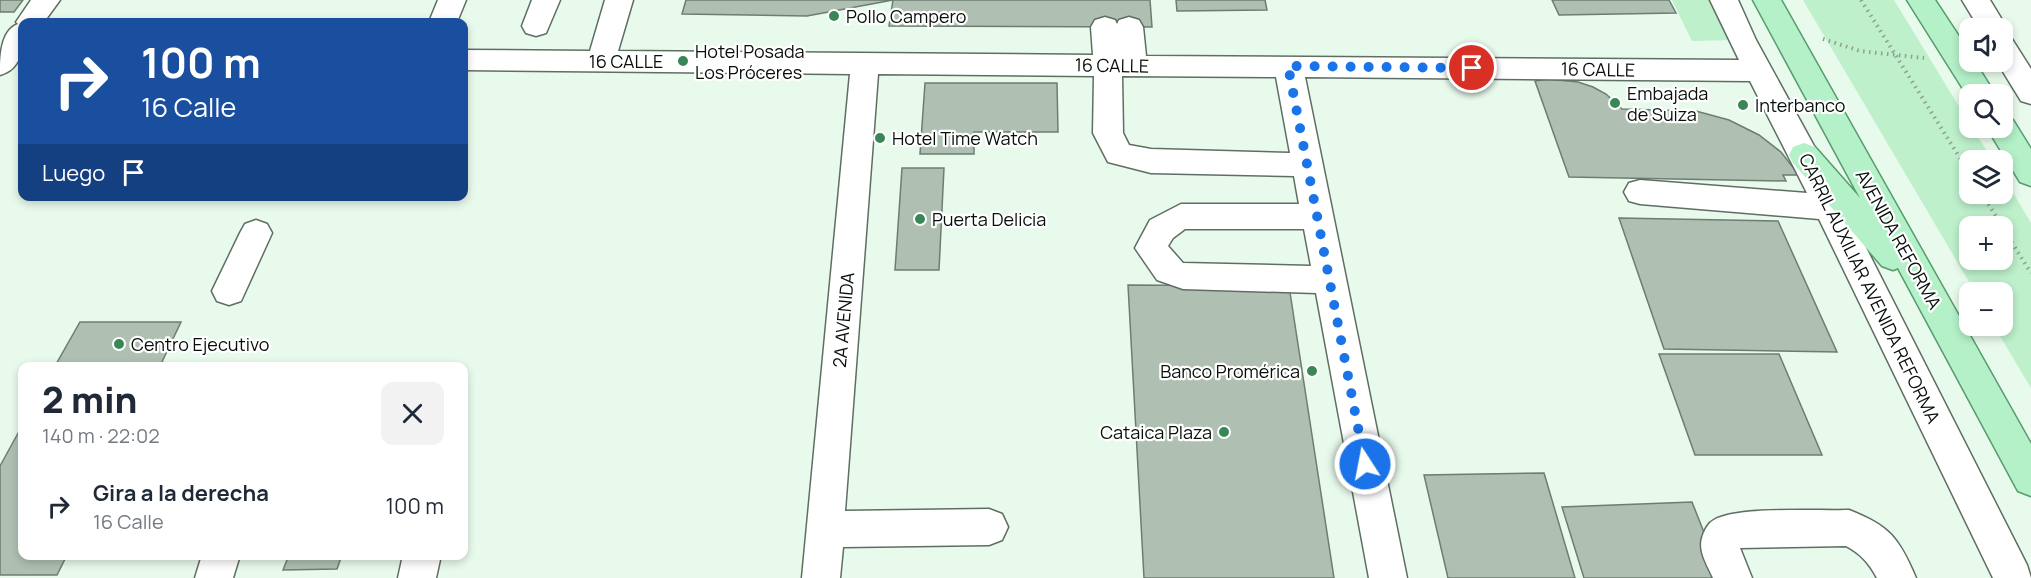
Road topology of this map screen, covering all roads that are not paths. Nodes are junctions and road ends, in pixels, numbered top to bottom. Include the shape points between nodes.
1 (46, 0) edge
2 (452, 0) edge
3 (546, 0) edge
4 (619, 0) edge
5 (1724, 0) edge
6 (1767, 0) edge
7 (1921, 0) edge
8 (1976, 0) edge
9 (33, 18) edge
10 (444, 18) edge
11 (1987, 18) edge
12 (536, 26) dead end
13 (1117, 27) dead end
14 (18, 40) edge
15 (7, 58) edge
16 (468, 60) edge
17 (601, 61) junction
18 (2013, 61) edge
19 (865, 63) junction
20 (1120, 65) junction
21 (1288, 66) junction
22 (1760, 70) junction
23 (2027, 81) edge
24 (1975, 84) edge
25 (2008, 138) edge
26 (1804, 155) junction
27 (1308, 165) junction
28 (2031, 174) edge
29 (1640, 192) dead end
30 (1830, 207) junction
31 (1318, 216) junction
32 (256, 233) dead end
33 (1330, 280) junction
34 (229, 291) dead end
35 (1937, 308) junction
36 (2031, 479) edge
37 (989, 527) dead end
38 (825, 530) junction
39 (220, 560) edge
40 (421, 560) edge
41 (213, 578) edge
42 (417, 578) edge
43 (821, 578) edge
44 (1388, 578) edge
45 (1733, 578) edge
46 (1897, 578) edge
47 (2013, 578) edge

1 - 9 street
2 - 10 street
3 - 12 street
4 - 17 street
5 - 22 street, CARRIL AUXILIAR AVENIDA REFORMA
6 - 35 main road, AVENIDA REFORMA
7 - 24 main road
8 - 11 street
13 - 20 street
14 - 15 street
16 - 17 street, 16 CALLE
17 - 19 street, 16 CALLE
18 - 23 street
19 - 20 street, 16 CALLE
19 - 38 street, 2A AVENIDA
20 - 21 street, 16 CALLE
20 - 27 street via 1108,133 1119,154 1150,161
21 - 22 street, 16 CALLE
21 - 27 street
22 - 26 street, CARRIL AUXILIAR AVENIDA REFORMA
25 - 28 main road
26 - 30 street, CARRIL AUXILIAR AVENIDA REFORMA
26 - 35 main road
27 - 31 street
29 - 30 street
30 - 47 street, CARRIL AUXILIAR AVENIDA REFORMA
31 - 33 street
31 - 33 street via 1180,217 1163,226 1154,236 1151,248 1169,271 1183,276
32 - 34 street
33 - 44 street
35 - 36 main road, AVENIDA REFORMA
37 - 38 street
38 - 43 street, 2A AVENIDA
39 - 41 street
40 - 42 street
45 - 46 street via 1721,554 1720,540 1726,533 1849,528 1877,546

